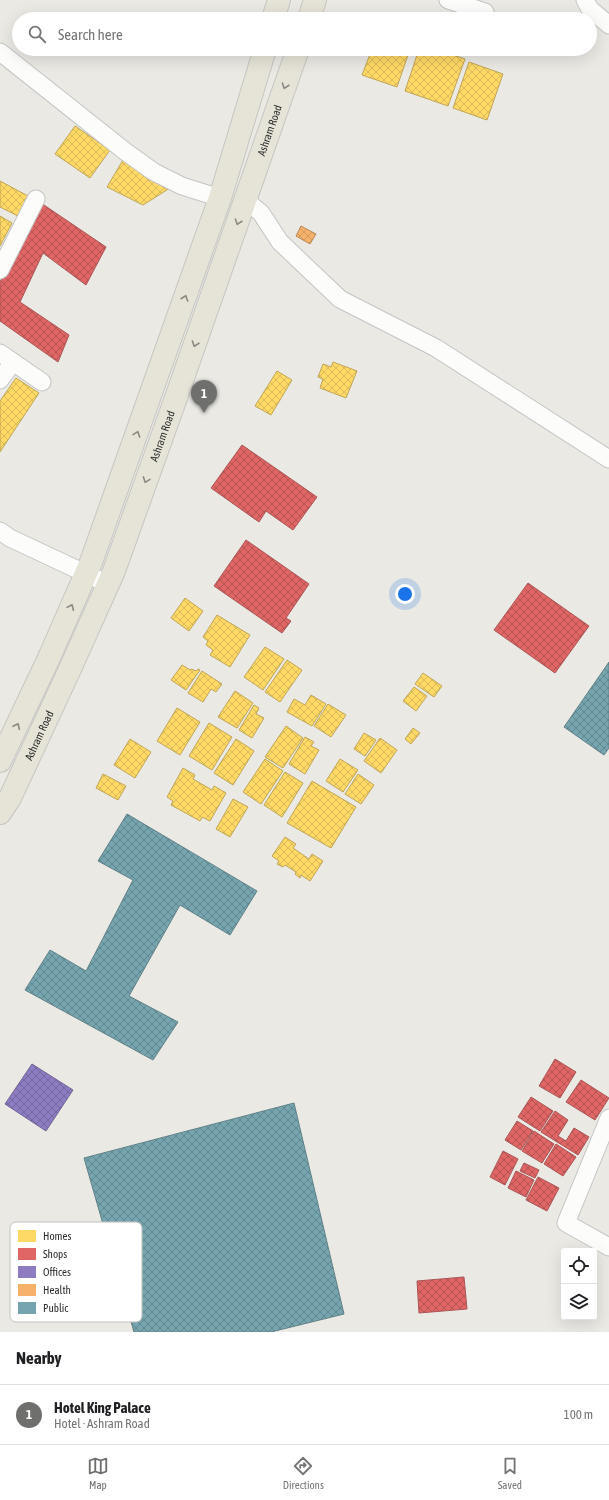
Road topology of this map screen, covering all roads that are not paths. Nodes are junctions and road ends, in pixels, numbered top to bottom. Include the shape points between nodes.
1 (279, 0) edge
2 (315, 0) edge
3 (448, 0) edge
4 (585, 0) edge
5 (276, 12) edge
6 (311, 12) edge
7 (485, 12) dead end
8 (594, 12) edge
9 (597, 15) edge
10 (609, 25) edge
11 (0, 52) edge
12 (263, 56) edge
13 (296, 56) edge
14 (220, 198) junction
15 (36, 199) dead end
16 (246, 200) junction
17 (0, 270) edge
18 (6, 358) edge
19 (0, 380) edge
20 (42, 382) dead end
21 (609, 459) edge
22 (0, 531) edge
23 (85, 574) junction
24 (108, 584) junction
25 (0, 761) edge
26 (0, 813) edge
27 (609, 1118) edge
28 (609, 1247) edge

1 - 5 main road
2 - 6 main road
3 - 7 street
4 - 8 street
9 - 10 street
11 - 14 street via 154,172 182,186
12 - 14 main road
13 -> 16 main road, Ashram Road
23 -> 14 main road
15 - 17 street
16 - 21 street via 261,213 280,242 340,299 436,348
16 -> 24 main road, Ashram Road
18 - 19 street
18 - 20 street
22 - 23 street
23 - 24 street
25 -> 23 main road
24 - 26 main road, Ashram Road via 10,798
27 - 28 street via 566,1222

